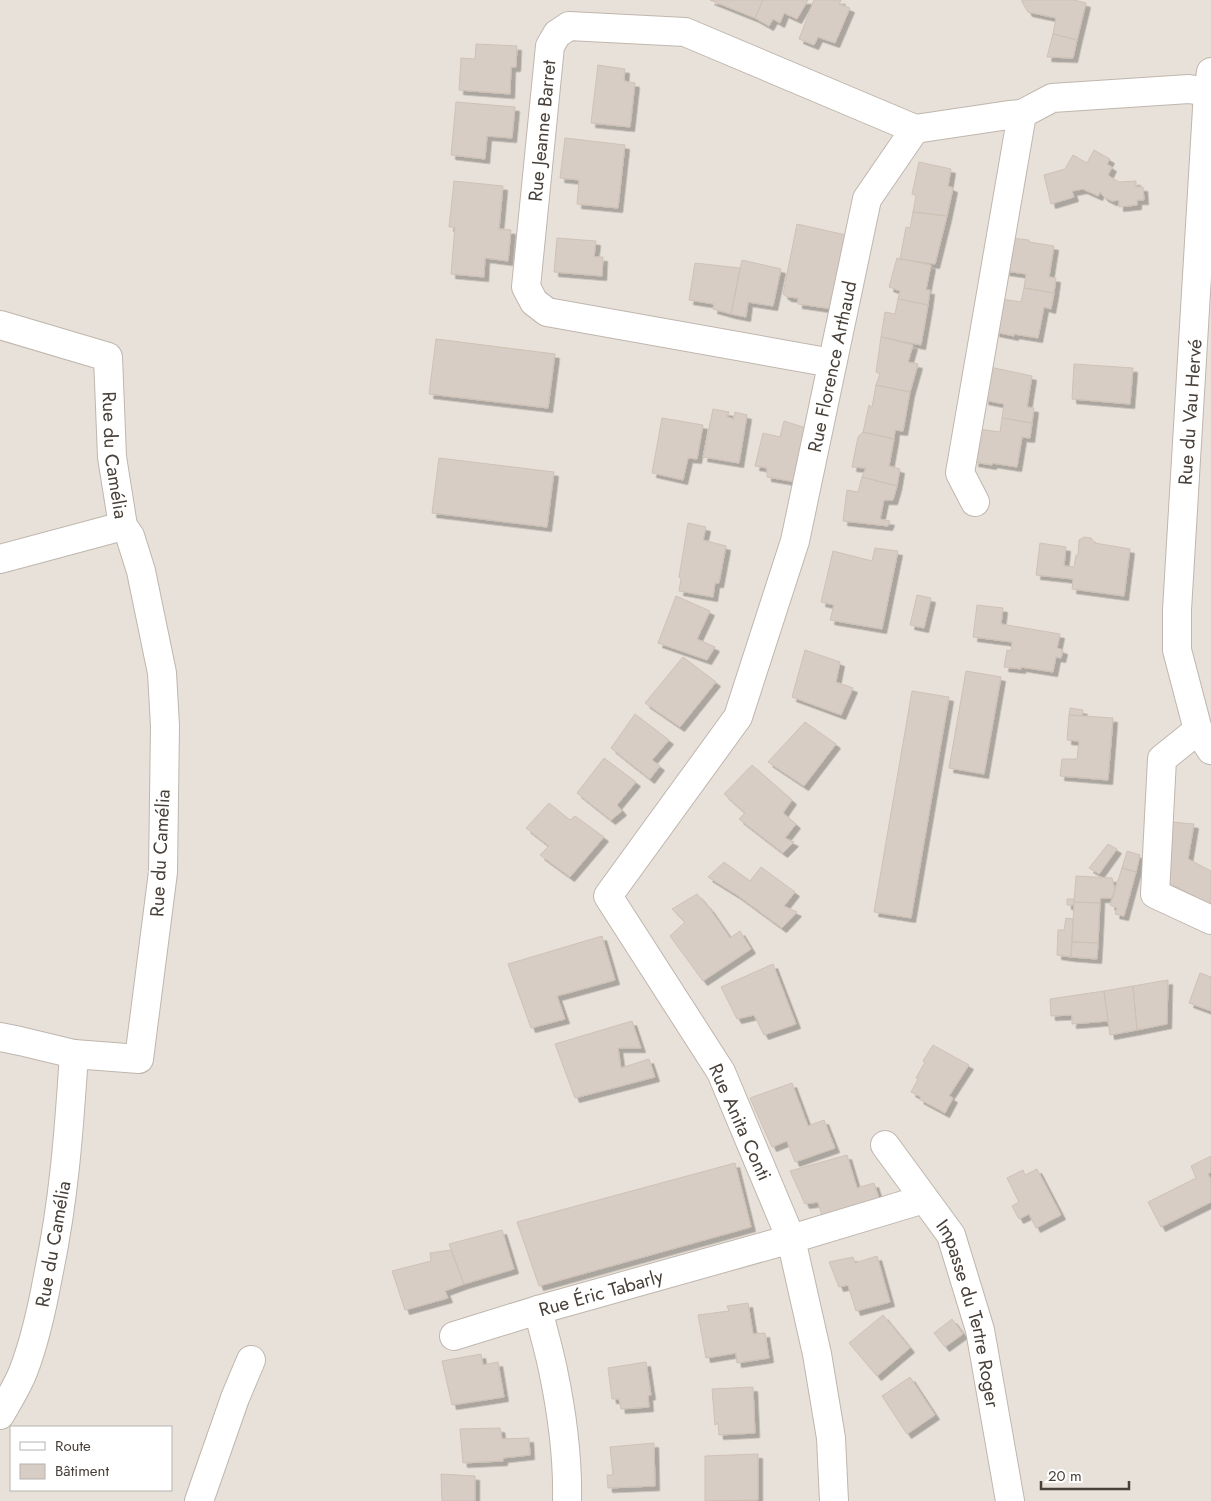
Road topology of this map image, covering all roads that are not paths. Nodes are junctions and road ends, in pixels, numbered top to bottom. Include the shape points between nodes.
1 (1210, 82) edge
2 (1022, 114) junction
3 (915, 129) junction
4 (1204, 293) edge
5 (0, 325) edge
6 (832, 363) junction
7 (975, 502) dead end
8 (123, 526) junction
9 (0, 559) edge
10 (738, 717) joint
11 (1205, 740) edge
12 (1211, 920) edge
13 (0, 1037) edge
14 (74, 1054) junction
15 (885, 1145) dead end
16 (924, 1199) junction
17 (791, 1239) junction
18 (538, 1310) junction
19 (454, 1336) dead end
20 (251, 1360) dead end
21 (0, 1415) edge
22 (199, 1501) edge
23 (567, 1501) edge
24 (834, 1501) edge
25 (1010, 1501) edge

1 - 2 street, Rue du Vau Hervé via 1189,89 1052,98
1 - 4 street, Rue du Vau Hervé
2 - 3 street
2 - 7 street via 960,473
3 - 6 street, Rue Florence Arthaud via 867,199
3 - 6 street, Rue Jeanne Barret via 685,32 569,26 557,34 550,46 526,288 534,302 547,312
4 - 11 street, Rue du Vau Hervé via 1177,610 1177,650
5 - 8 street, Rue du Camélia via 108,357 112,457
6 - 10 street, Rue Florence Arthaud via 795,541
8 - 9 street
8 - 14 street, Rue du Camélia via 130,536 141,571 162,673 165,726 163,872 139,1059
10 - 17 street, Rue Anita Conti via 608,896 721,1072
11 - 12 street, Rue du Vau Hervé via 1162,759 1155,894
13 - 14 street
14 - 21 street, Rue du Camélia via 62,1194 38,1329 22,1373
15 - 16 street, Impasse du Tertre Roger
16 - 17 street, Rue Éric Tabarly
16 - 25 street, Impasse du Tertre Roger via 951,1235 980,1330
17 - 18 street, Rue Éric Tabarly
17 - 24 street, Rue Anita Conti via 830,1428
18 - 19 street
18 - 23 street, Rue Éric Tabarly via 553,1369 562,1426
20 - 22 street

